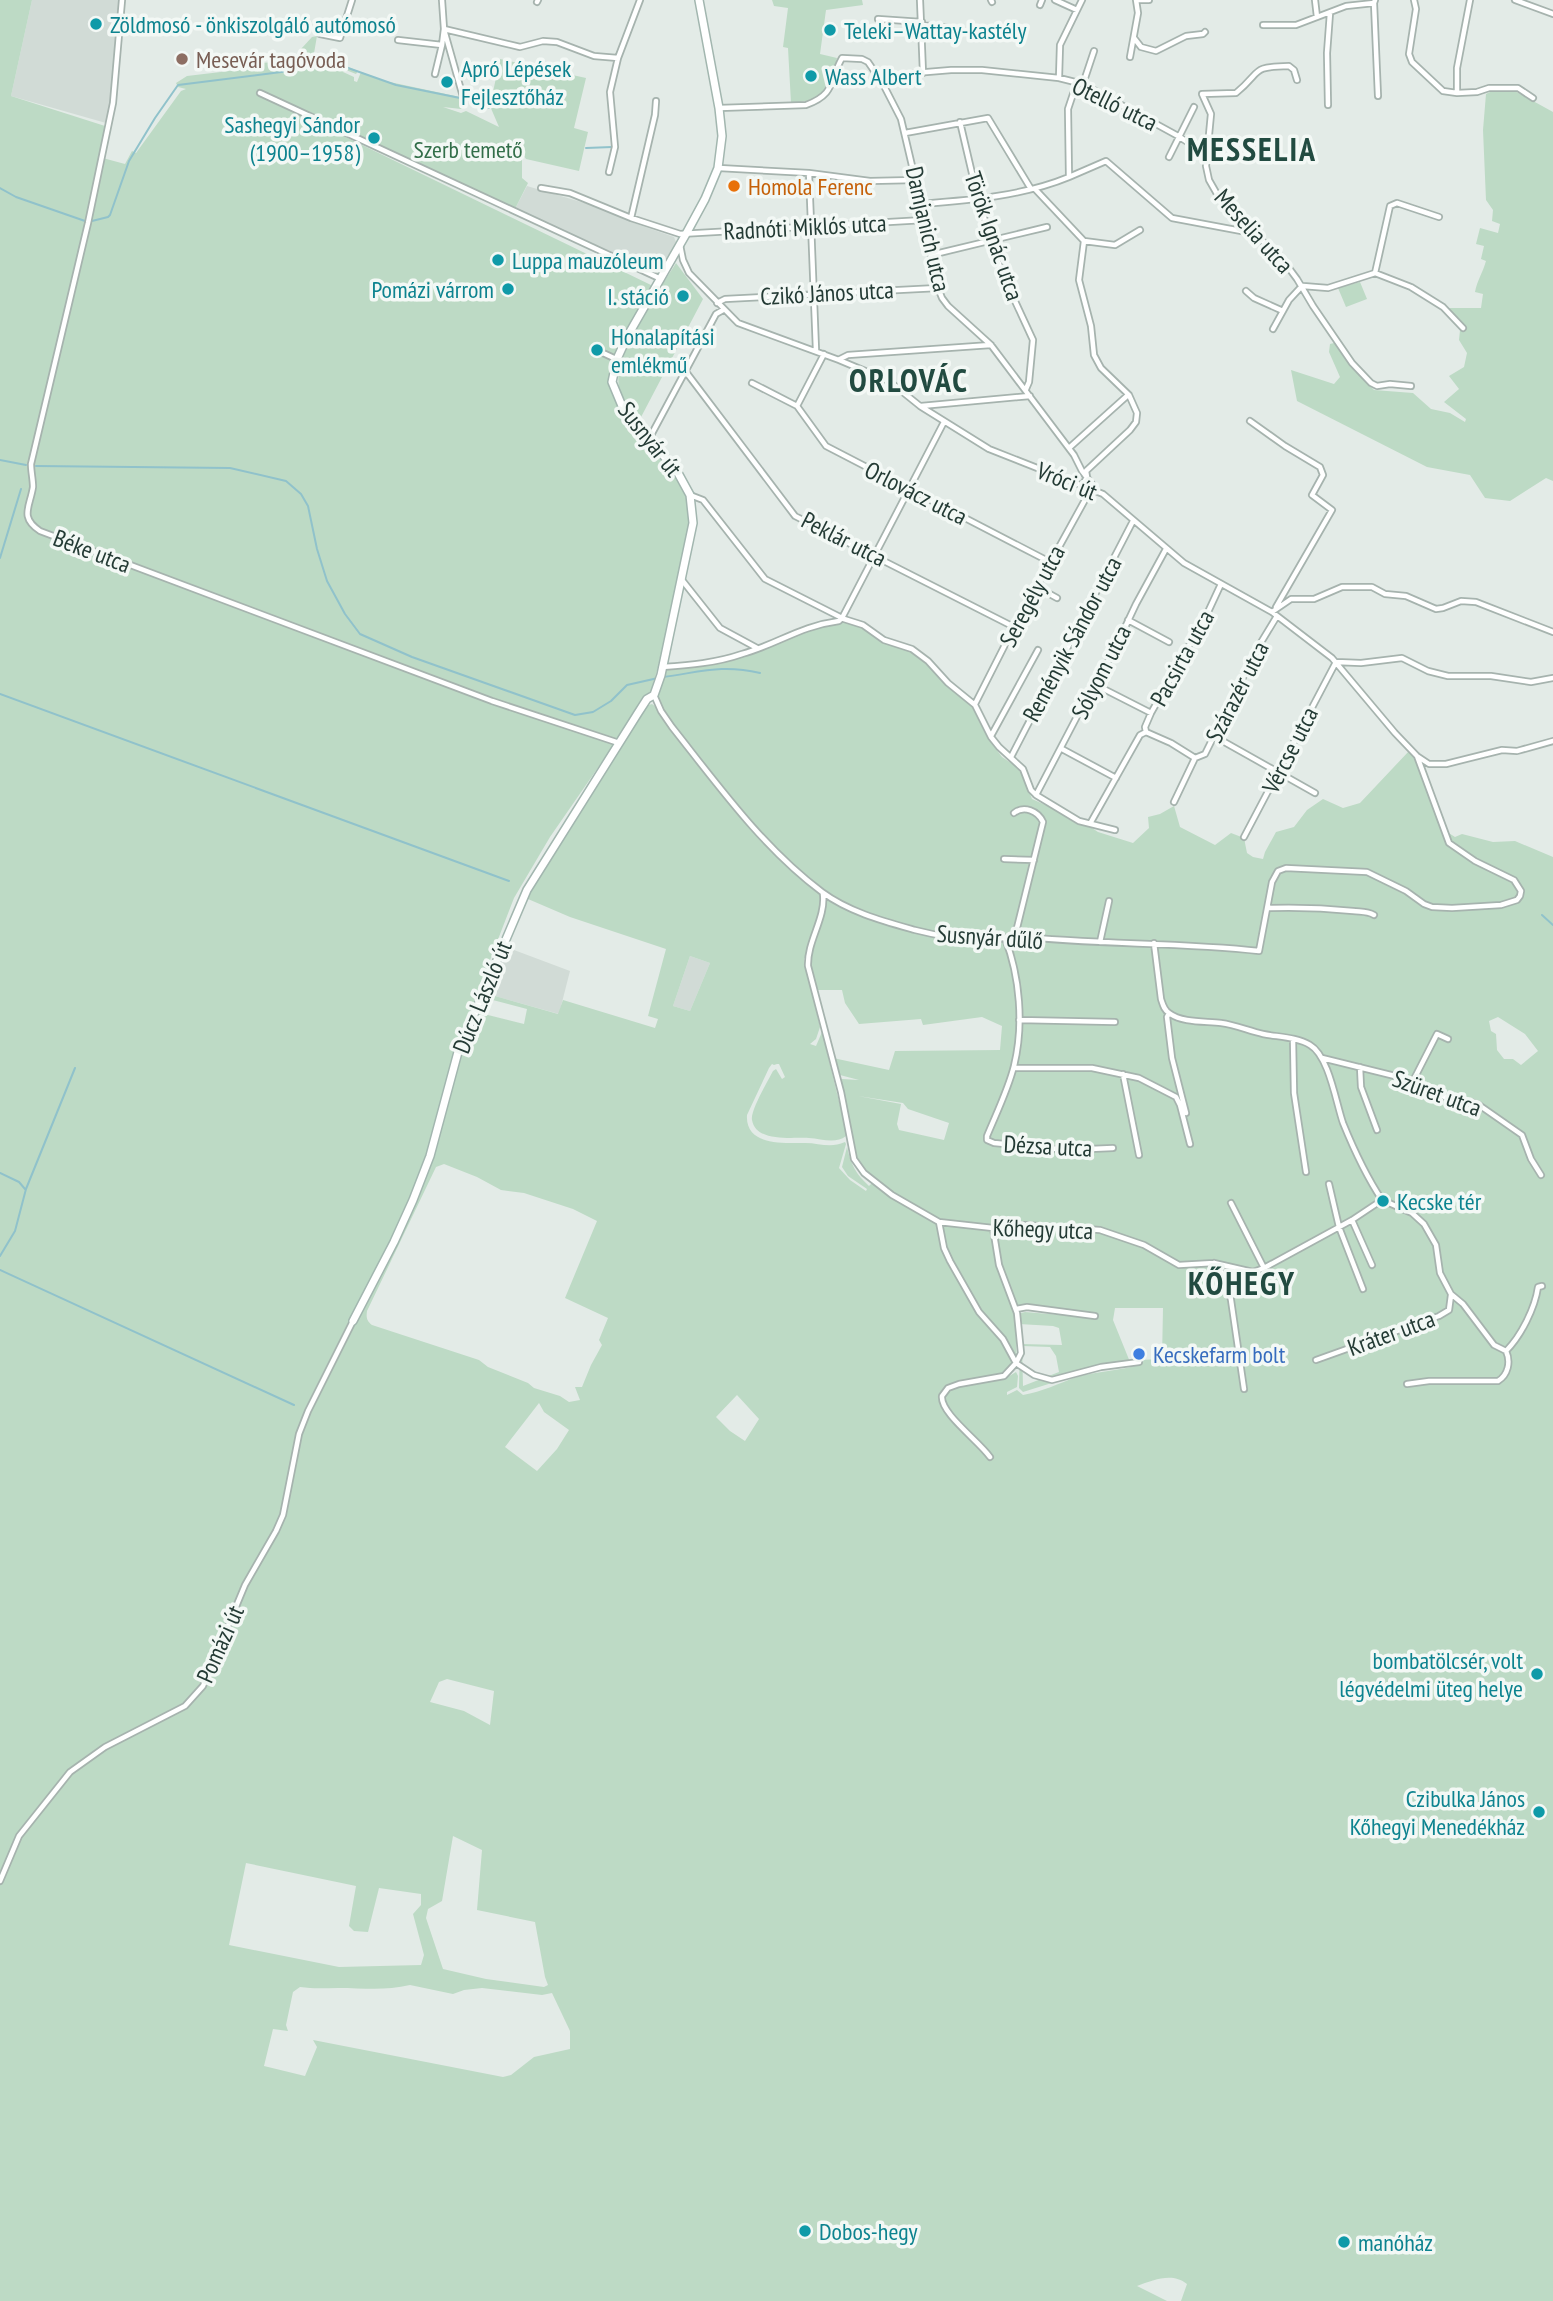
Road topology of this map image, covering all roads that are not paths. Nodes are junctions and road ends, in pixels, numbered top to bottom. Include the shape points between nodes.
1 (122, 0) edge
2 (352, 0) edge
3 (442, 0) edge
4 (640, 0) edge
5 (699, 0) edge
6 (920, 0) edge
7 (1055, 0) edge
8 (1082, 0) edge
9 (1136, 0) edge
10 (1149, 0) edge
11 (1315, 0) edge
12 (1414, 0) edge
13 (1469, 0) edge
14 (1515, 0) edge
15 (1374, 1) edge
16 (1077, 10) junction
17 (1330, 13) junction
18 (1553, 14) edge
19 (1317, 17) junction
20 (878, 19) dead end
21 (922, 24) junction
22 (1263, 25) dead end
23 (444, 29) junction
24 (958, 29) dead end
25 (1205, 32) dead end
26 (320, 34) dead end
27 (1134, 38) junction
28 (398, 40) dead end
29 (442, 45) junction
30 (1094, 51) dead end
31 (1130, 57) dead end
32 (618, 58) junction
33 (923, 73) junction
34 (435, 74) dead end
35 (1059, 78) junction
36 (1297, 80) dead end
37 (1080, 83) junction
38 (883, 84) junction
39 (260, 93) dead end
40 (1457, 93) junction
41 (1378, 96) dead end
42 (463, 97) dead end
43 (1533, 98) dead end
44 (656, 101) dead end
45 (1328, 105) dead end
46 (1194, 107) dead end
47 (719, 108) junction
48 (960, 122) junction
49 (905, 133) junction
50 (1178, 136) junction
51 (1206, 154) junction
52 (1169, 157) dead end
53 (718, 168) junction
54 (609, 172) dead end
55 (809, 173) junction
56 (1069, 177) junction
57 (916, 180) junction
58 (541, 188) dead end
59 (1033, 189) junction
60 (978, 199) junction
61 (921, 204) junction
62 (1439, 217) dead end
63 (631, 218) junction
64 (924, 220) junction
65 (810, 227) junction
66 (1047, 227) dead end
67 (1140, 230) dead end
68 (686, 234) junction
69 (1253, 234) junction
70 (992, 241) junction
71 (1084, 241) junction
72 (680, 245) junction
73 (931, 255) junction
74 (673, 257) junction
75 (683, 260) junction
76 (1375, 273) junction
77 (661, 279) junction
78 (1302, 286) junction
79 (938, 288) junction
80 (1246, 291) dead end
81 (814, 294) junction
82 (717, 303) junction
83 (723, 310) junction
84 (1283, 312) junction
85 (1463, 328) dead end
86 (1273, 329) dead end
87 (991, 345) junction
88 (816, 351) junction
89 (603, 353) dead end
90 (824, 354) junction
91 (617, 359) junction
92 (839, 360) junction
93 (686, 372) junction
94 (752, 383) dead end
95 (1411, 386) dead end
96 (1026, 389) junction
97 (1129, 395) junction
98 (1030, 396) junction
99 (797, 406) junction
100 (920, 406) junction
101 (1250, 421) dead end
102 (944, 422) junction
103 (649, 439) junction
104 (1069, 449) junction
105 (1087, 477) junction
106 (1082, 486) junction
107 (1091, 489) junction
108 (909, 490) junction
109 (1097, 491) junction
110 (690, 495) junction
111 (1133, 521) junction
112 (1166, 549) junction
113 (875, 556) junction
114 (1050, 562) junction
115 (681, 580) junction
116 (1221, 584) junction
117 (1037, 587) junction
118 (1057, 598) dead end
119 (827, 611) junction
120 (1275, 612) junction
121 (842, 618) junction
122 (1128, 620) junction
123 (829, 622) junction
124 (1014, 627) junction
125 (1553, 632) edge
126 (1169, 642) dead end
127 (758, 649) junction
128 (1038, 650) dead end
129 (1336, 662) junction
130 (661, 675) junction
131 (1553, 678) edge
132 (1094, 684) junction
133 (654, 695) junction
134 (975, 705) junction
135 (1151, 713) junction
136 (1146, 732) junction
137 (1215, 733) junction
138 (991, 737) junction
139 (1553, 741) edge
140 (619, 743) junction
141 (1062, 749) junction
142 (1417, 756) junction
143 (1011, 757) junction
144 (1195, 758) junction
145 (1278, 774) junction
146 (1116, 778) junction
147 (1315, 793) dead end
148 (1036, 795) junction
149 (1174, 802) dead end
150 (1014, 813) dead end
151 (1091, 822) junction
152 (1115, 830) dead end
153 (1244, 837) dead end
154 (1004, 859) dead end
155 (1034, 860) junction
156 (823, 893) junction
157 (1109, 901) dead end
158 (1268, 908) junction
159 (1374, 915) dead end
160 (1015, 936) junction
161 (1005, 938) junction
162 (1100, 942) junction
163 (1154, 943) junction
164 (1168, 1013) junction
165 (1019, 1020) junction
166 (1115, 1022) dead end
167 (1293, 1039) junction
168 (1447, 1039) dead end
169 (1322, 1060) junction
170 (1360, 1067) junction
171 (1014, 1068) junction
172 (1123, 1074) junction
173 (1413, 1081) junction
174 (1182, 1105) junction
175 (1186, 1113) dead end
176 (1377, 1130) dead end
177 (1190, 1144) dead end
178 (1113, 1148) dead end
179 (1139, 1155) dead end
180 (1306, 1172) dead end
181 (1541, 1175) dead end
182 (1329, 1184) dead end
183 (1382, 1200) junction
184 (1231, 1203) dead end
185 (1352, 1220) junction
186 (939, 1222) junction
187 (1339, 1227) junction
188 (993, 1228) junction
189 (1214, 1263) junction
190 (1372, 1265) dead end
191 (1264, 1268) junction
192 (1542, 1286) dead end
193 (1363, 1289) dead end
194 (1451, 1294) junction
195 (1016, 1309) junction
196 (1095, 1316) dead end
197 (353, 1321) joint
198 (1506, 1351) junction
199 (1316, 1360) dead end
200 (1139, 1362) dead end
201 (1016, 1363) junction
202 (1407, 1384) dead end
203 (1244, 1389) dead end
204 (990, 1457) dead end
205 (0, 1881) edge

1 - 140 street, Béke utca via 113,103 32,464 30,525 492,701
2 - 26 street via 340,38
3 - 23 street
4 - 32 street
5 - 47 street, Susnyár út
6 - 21 street
7 - 16 street
8 - 16 street
9 - 10 street
9 - 27 street
11 - 19 street
12 - 40 street via 1412,62 1443,91
13 - 40 street
14 - 18 street
15 - 17 street
15 - 41 street
16 - 35 street via 1060,45
17 - 19 street
17 - 45 street
19 - 22 street via 1296,24
20 - 21 street
21 - 24 street
21 - 33 street
23 - 29 street
23 - 32 street via 520,47 549,40 594,56
23 - 42 street
25 - 27 street via 1156,51 1141,47
27 - 31 street
28 - 29 street
29 - 34 street
30 - 37 street
32 - 54 street via 610,92 615,147
33 - 35 street, Otelló utca via 982,70
33 - 38 street, Otelló utca
35 - 37 street, Otelló utca
36 - 51 street, Meselia utca via 1289,66 1264,66 1239,92 1202,94 1211,114
37 - 50 street, Otelló utca
37 - 56 street via 1068,109
38 - 47 street, Damjanich utca via 862,59 842,58 831,87 806,105
38 - 49 street, Damjanich utca
39 - 77 street
40 - 43 street via 1518,88
44 - 63 street
46 - 50 street
47 - 53 street, Susnyár út
48 - 49 street
48 - 59 street via 988,118
48 - 60 street, Török Ignác utca
49 - 57 street, Damjanich utca
50 - 51 street, Otelló utca
50 - 52 street
51 - 69 street, Meselia utca via 1209,180 1217,194
53 - 55 street
53 - 68 street, Susnyár út
55 - 57 street via 870,181
55 - 65 street
56 - 59 street
56 - 69 street via 1107,162 1172,218
57 - 61 street, Damjanich utca
58 - 63 street, Radnóti Miklós utca via 570,193
59 - 60 street
59 - 71 street
60 - 61 street
60 - 70 street, Török Ignác utca
61 - 64 street, Damjanich utca
62 - 76 street via 1398,203 1390,206
63 - 68 street, Radnóti Miklós utca
64 - 65 street, Radnóti Miklós utca
64 - 73 street, Damjanich utca
65 - 68 street, Radnóti Miklós utca
65 - 81 street
66 - 70 street
67 - 71 street via 1115,245
68 - 72 street, Susnyár út
69 - 78 street, Meselia utca via 1277,252
70 - 73 street
70 - 96 street, Török Ignác utca via 1032,340
71 - 97 street via 1079,280 1094,355
72 - 74 street, Susnyár út
72 - 75 street, Vróci út
73 - 79 street, Damjanich utca
74 - 75 street
74 - 77 street, Susnyár út
75 - 82 street, Vróci út
76 - 78 street via 1328,288
76 - 85 street via 1411,287 1443,307
77 - 91 street, Susnyár út
78 - 84 street
78 - 95 street, Meselia utca via 1352,363 1371,383
79 - 81 street, Czikó János utca
79 - 87 street, Damjanich utca via 948,306
80 - 84 street
81 - 82 street, Czikó János utca
81 - 88 street
82 - 83 street, Vróci út
83 - 88 street, Vróci út via 738,323
83 - 93 street via 716,314
84 - 86 street
87 - 92 street via 848,355
87 - 96 street, Damjanich utca
88 - 90 street, Vróci út
89 - 91 street
90 - 92 street, Vróci út
90 - 99 street
91 - 103 street, Susnyár út via 612,373 615,391
92 - 100 street, Vróci út via 889,381
93 - 103 street
93 - 113 street, Peklár utca via 795,516
94 - 99 street, Orlovácz utca
96 - 98 street, Damjanich utca
97 - 104 street
97 - 105 street via 1137,413 1134,425 1086,471
98 - 100 street
98 - 104 street, Damjanich utca
99 - 108 street, Orlovácz utca via 826,446
100 - 102 street, Vróci út
101 - 120 street, Szárazér utca via 1320,467 1323,475 1312,495 1332,510
102 - 106 street, Vróci út via 989,449
102 - 108 street
103 - 110 street, Susnyár út
104 - 105 street, Damjanich utca
105 - 106 street
105 - 109 street, Damjanich utca
106 - 107 street, Vróci út
107 - 109 street, Vróci út
107 - 114 street, Seregély utca
108 - 113 street
108 - 114 street, Orlovácz utca
109 - 111 street, Vróci út
110 - 115 street, Susnyár út via 693,523
110 - 119 street via 703,500 765,579
111 - 112 street, Vróci út
111 - 143 street, Reményik Sándor utca
112 - 116 street, Vróci út
112 - 122 street, Sólyom utca
113 - 121 street
113 - 124 street, Peklár utca
114 - 117 street, Seregély utca
115 - 127 street via 720,628
115 - 130 street, Susnyár út
116 - 120 street, Vróci út
116 - 135 street, Pacsirta utca
117 - 118 street
117 - 124 street, Seregély utca
119 - 121 street
119 - 123 street
120 - 125 street via 1291,599 1314,600 1342,587 1372,587 1436,608 1476,602
120 - 129 street, Vróci út
120 - 137 street, Szárazér utca
121 - 123 street
121 - 134 street via 912,649
122 - 126 street
122 - 132 street, Sólyom utca
123 - 127 street via 797,630
124 - 134 street, Seregély utca
127 - 130 street
128 - 138 street
129 - 131 street via 1402,658 1448,676 1531,682
129 - 142 street, Vróci út
129 - 145 street, Vércse utca
130 - 133 street, Susnyár út
132 - 135 street
132 - 141 street, Sólyom utca
133 - 140 street, Dúcz László út
133 - 156 street, Susnyár dűlő via 672,727 763,840
134 - 138 street
135 - 136 street, Pacsirta utca
136 - 144 street
136 - 146 street
137 - 144 street, Szárazér utca via 1205,754
137 - 145 street
138 - 143 street
139 - 142 street via 1446,764 1429,764
140 - 197 street, Dúcz László út via 525,894 458,1052 413,1200
141 - 146 street
141 - 148 street, Sólyom utca
142 - 158 street via 1449,843 1514,880 1520,897 1505,905 1432,906 1367,872 1286,868 1273,879
143 - 148 street
144 - 149 street, Szárazér utca
145 - 147 street
145 - 153 street, Vércse utca
146 - 151 street
148 - 151 street via 1079,821
150 - 155 street via 1026,808 1042,820
151 - 152 street
154 - 155 street
155 - 160 street
156 - 161 street, Susnyár dűlő via 877,920 931,934
156 - 186 street, Kőhegy utca via 808,966 854,1159 892,1195
157 - 162 street
158 - 159 street via 1337,908
158 - 163 street, Susnyár dűlő via 1259,951
160 - 161 street, Susnyár dűlő
160 - 162 street, Susnyár dűlő
161 - 165 street via 1014,968
162 - 163 street, Susnyár dűlő
163 - 164 street via 1161,999
164 - 167 street, Szüret utca
164 - 174 street
165 - 166 street
165 - 171 street
167 - 169 street, Szüret utca via 1311,1045
167 - 180 street via 1295,1104
168 - 173 street via 1437,1034
169 - 170 street, Szüret utca
169 - 183 street via 1342,1120 1367,1178
170 - 173 street, Szüret utca
170 - 176 street via 1361,1087
171 - 172 street via 1092,1068
171 - 178 street, Dézsa utca via 987,1140 1067,1150
172 - 174 street via 1176,1097
172 - 179 street
173 - 181 street, Szüret utca via 1450,1100 1479,1105 1517,1130
174 - 175 street
174 - 177 street
182 - 187 street
183 - 185 street, Kőhegy utca
183 - 194 street via 1412,1213 1429,1231
184 - 191 street
185 - 187 street, Kőhegy utca
185 - 190 street
186 - 188 street, Kőhegy utca
186 - 201 street via 950,1261
187 - 191 street, Kőhegy utca
187 - 193 street
188 - 189 street, Kőhegy utca via 1024,1224 1101,1230 1144,1245 1179,1265
188 - 195 street via 999,1265
189 - 191 street, Kőhegy utca via 1246,1272
189 - 203 street via 1225,1277 1231,1300
192 - 198 street via 1533,1310
194 - 198 street via 1494,1345
194 - 199 street, Kráter utca via 1446,1313
195 - 196 street
195 - 201 street via 1021,1353
197 - 205 street, Pomázi út via 299,1434 283,1515 245,1585 203,1686 185,1706 105,1747 70,1772 19,1836
198 - 202 street via 1507,1372 1498,1381
200 - 201 street via 1052,1380
201 - 204 street via 1004,1376 959,1384 942,1396 947,1413

